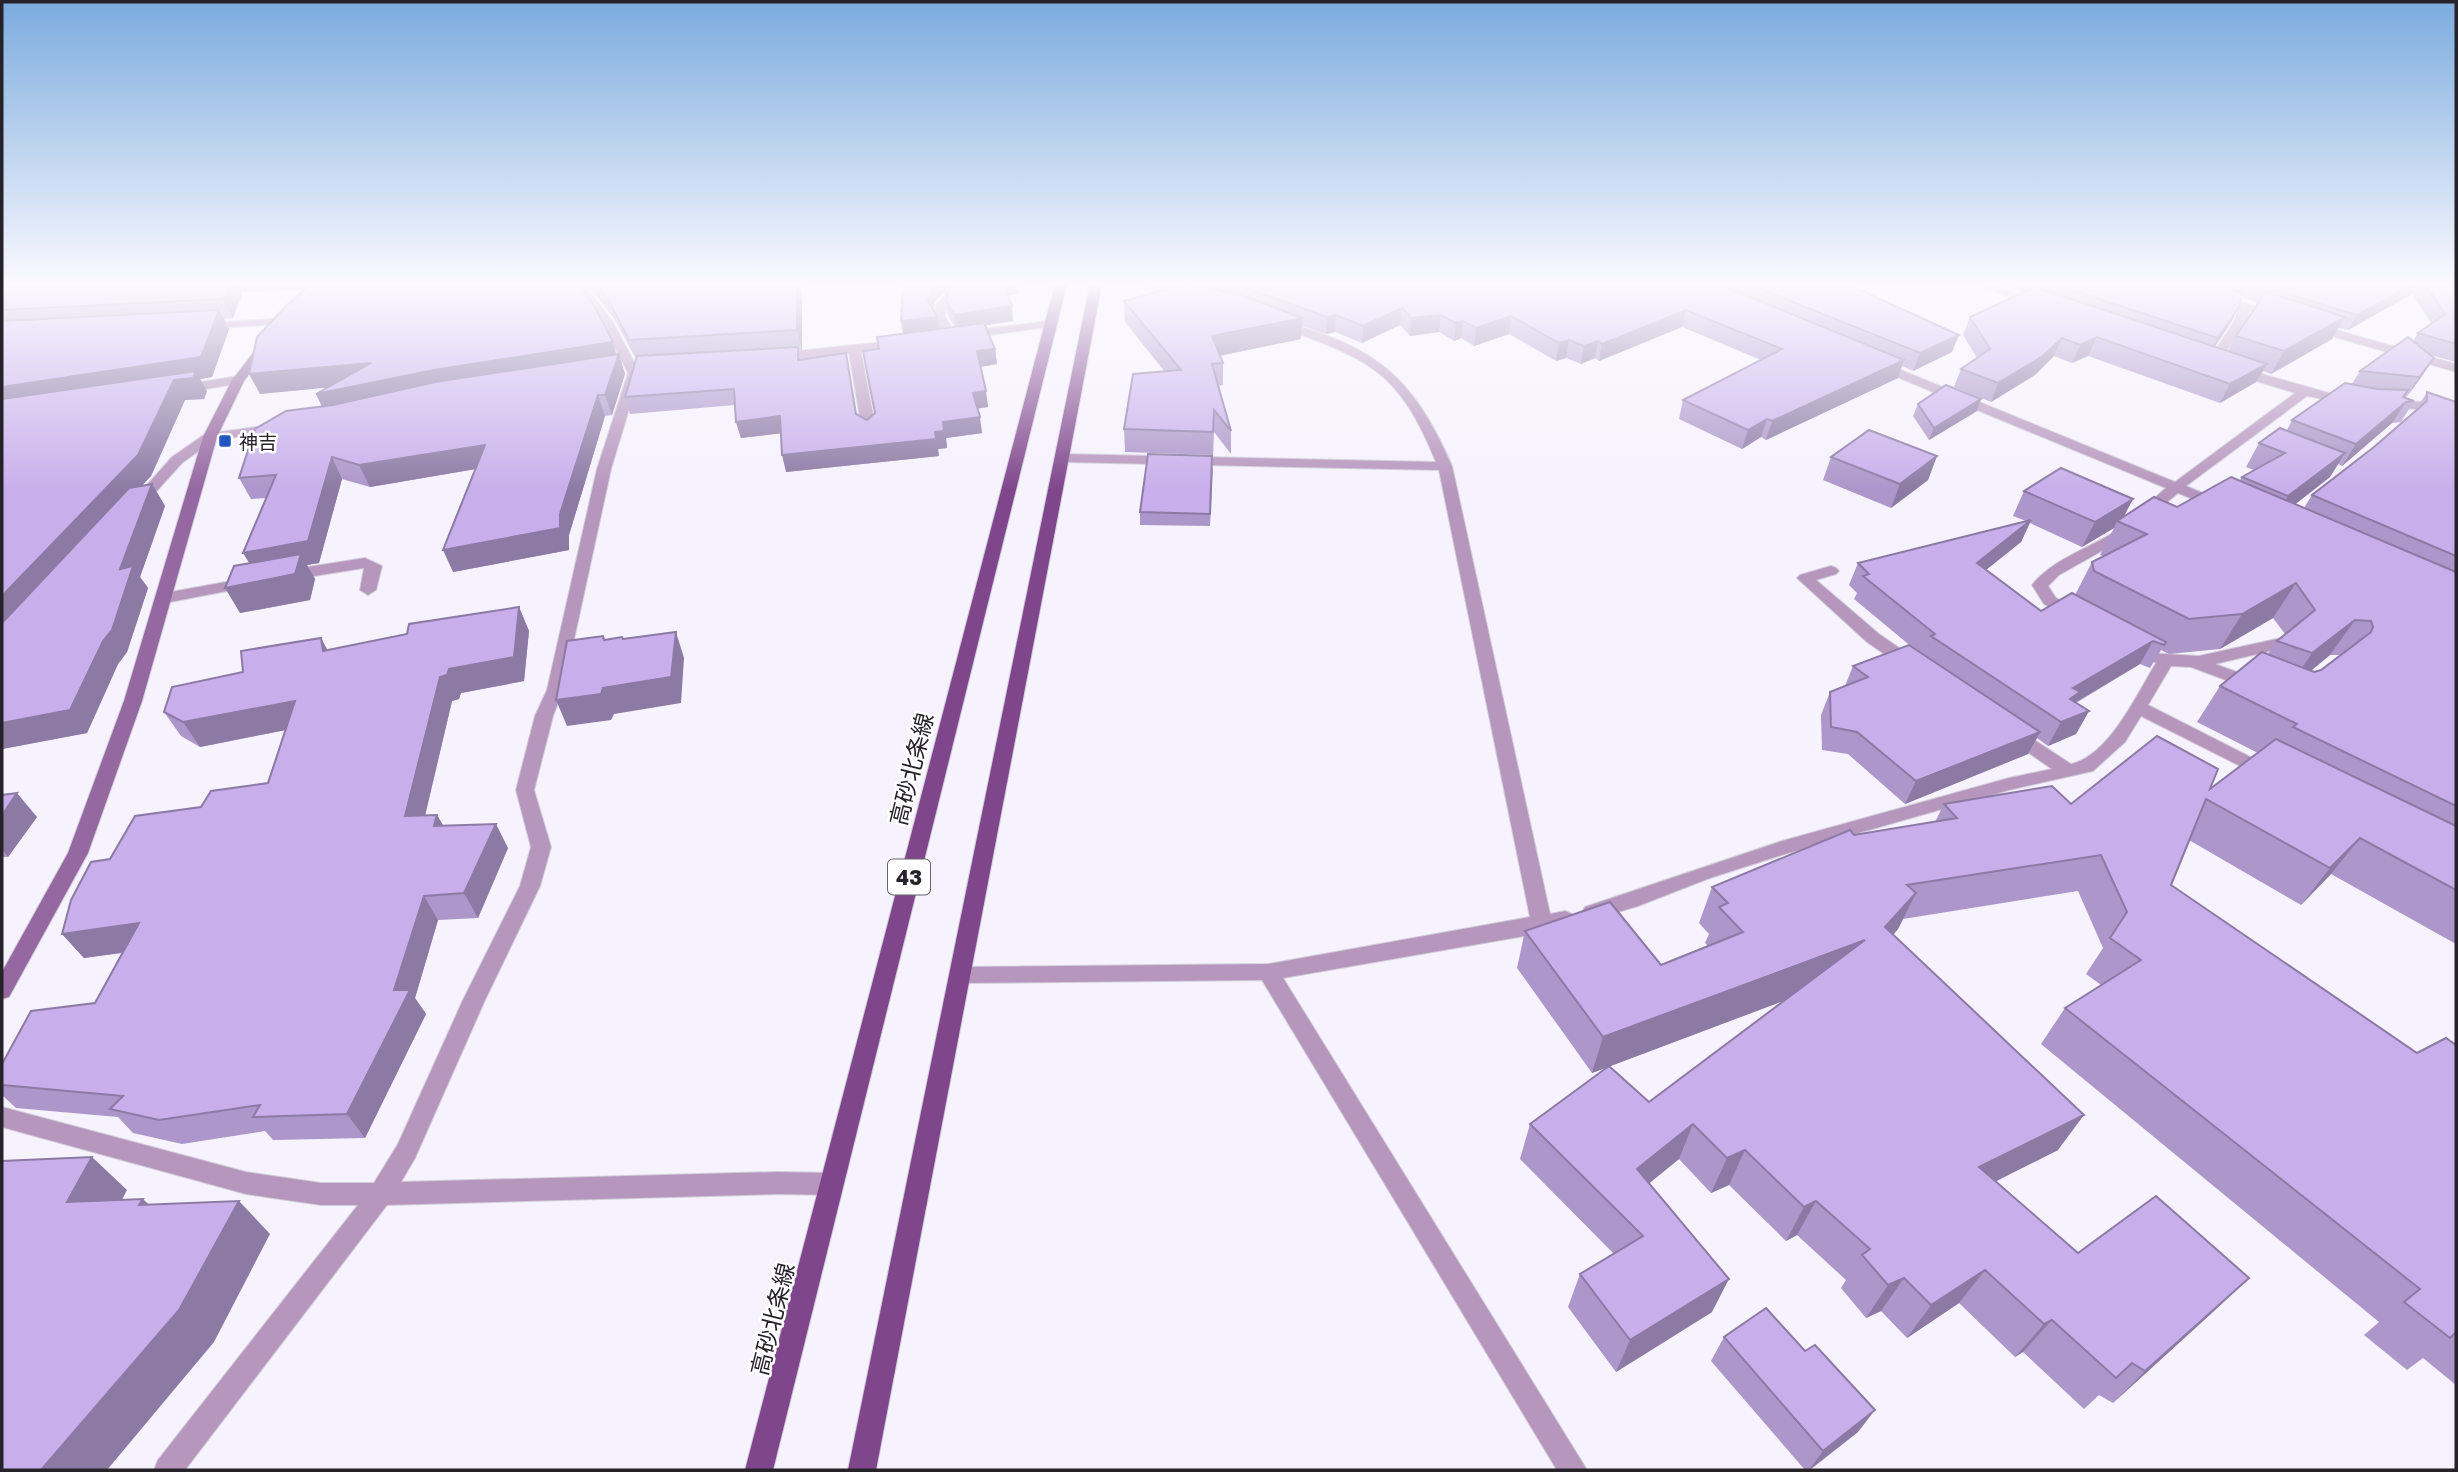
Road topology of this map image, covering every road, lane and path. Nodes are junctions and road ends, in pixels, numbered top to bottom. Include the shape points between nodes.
1 (259, 353) edge
2 (625, 353) edge
3 (822, 353) edge
4 (855, 353) edge
5 (1042, 353) edge
6 (1084, 353) edge
7 (1357, 353) edge
8 (2215, 353) edge
9 (2402, 353) edge
10 (758, 358) edge
11 (1866, 359) edge
12 (2456, 368) edge
13 (238, 380) junction
14 (172, 390) edge
15 (2305, 392) junction
16 (2456, 408) edge
17 (290, 426) edge
18 (869, 430) edge
19 (210, 437) junction
20 (1063, 458) junction
21 (1445, 466) junction
22 (2175, 488) junction
23 (2231, 510) edge
24 (128, 515) edge
25 (1831, 571) dead end
26 (368, 590) dead end
27 (165, 598) junction
28 (2084, 620) edge
29 (2281, 643) edge
30 (2141, 650) edge
31 (2191, 660) junction
32 (2165, 662) junction
33 (1930, 677) edge
34 (2265, 689) edge
35 (2138, 708) junction
36 (1999, 724) edge
37 (2068, 771) junction
38 (2285, 782) edge
39 (1542, 925) junction
40 (1268, 972) junction
41 (960, 975) junction
42 (2, 991) edge
43 (2, 1117) edge
44 (831, 1184) junction
45 (381, 1194) junction
46 (168, 1470) edge
47 (759, 1470) edge
48 (862, 1470) edge
49 (1573, 1470) edge

1 - 13 street
2 - 45 street via 634,373 604,469 555,691 525,790 541,847 530,886 407,1151
3 - 10 street
4 - 18 street
5 - 44 main road, 高砂北条線 / 43
6 - 20 main road
7 - 21 street via 1404,390 1435,440
8 - 15 street via 2208,361
9 - 12 street
11 - 22 street
13 - 14 street
13 - 19 street
15 - 16 street via 2371,403
15 - 22 street via 2251,439
17 - 19 street
19 - 24 street via 177,460
19 - 27 street
20 - 21 street
20 - 41 main road
21 - 39 street
22 - 23 street
22 - 28 street via 2118,536 2054,572 2040,585 2050,601
25 - 33 street via 1805,578 1872,638
26 - 27 street via 374,566 365,563
27 - 42 street via 134,701 78,853
29 - 31 street
30 - 32 street
31 - 32 street
31 - 34 street
32 - 35 street
35 - 37 street via 2119,738 2087,766
35 - 38 street
36 - 37 street
37 - 39 street via 1782,848 1631,901
39 - 40 street
40 - 41 street
40 - 49 street
41 - 48 main road
43 - 45 street via 246,1183 321,1194
44 - 45 street
44 - 47 main road, 高砂北条線 / 43
45 - 46 street

